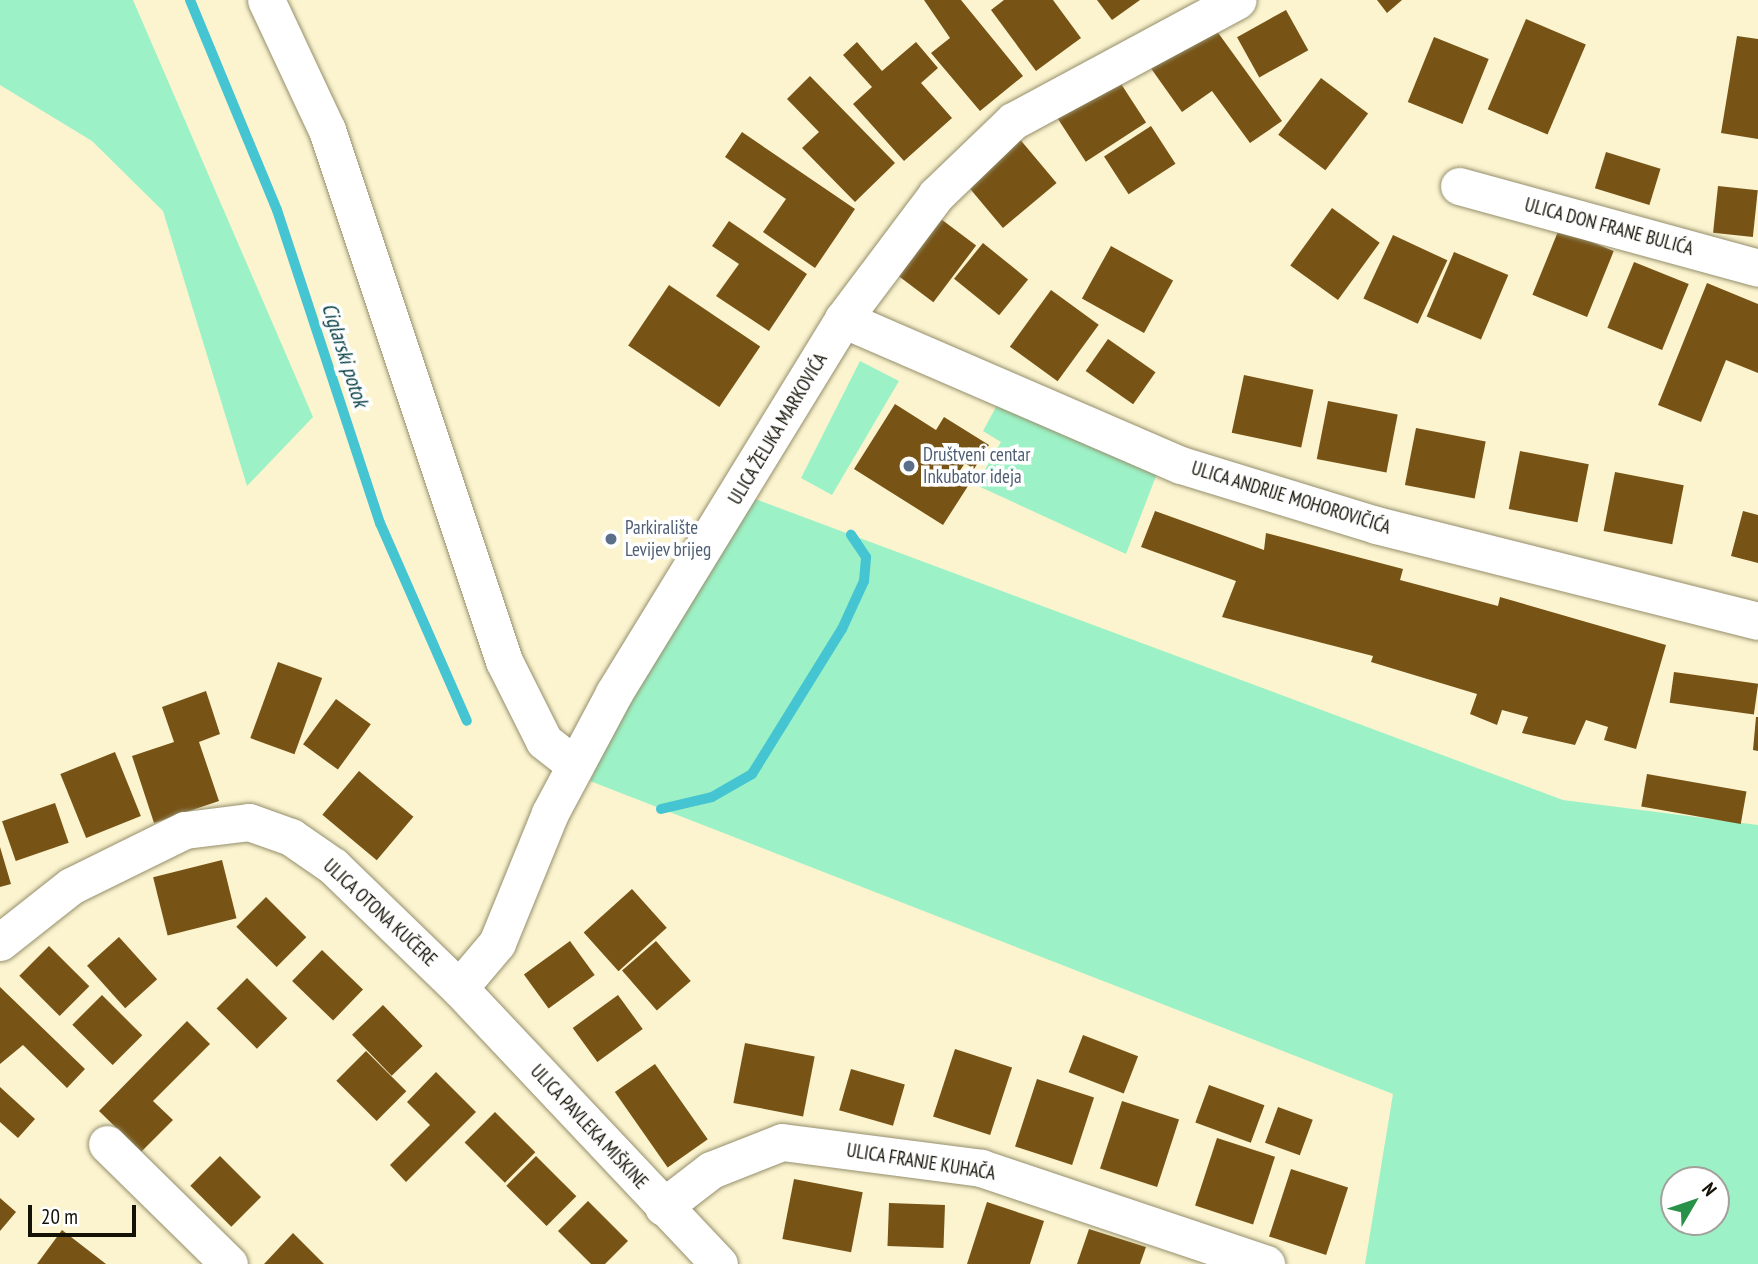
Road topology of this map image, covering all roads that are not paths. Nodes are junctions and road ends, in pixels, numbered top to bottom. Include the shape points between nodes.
1 (266, 0) edge
2 (1238, 0) edge
3 (1459, 186) dead end
4 (1758, 268) edge
5 (843, 319) junction
6 (1758, 621) edge
7 (575, 765) junction
8 (0, 942) edge
9 (459, 988) junction
10 (107, 1144) dead end
11 (663, 1207) junction
12 (212, 1258) edge
13 (719, 1264) edge
14 (1266, 1264) edge

1 - 7 street via 327,130 504,661 544,741
2 - 5 street, ULICA ŽELJKA MARKOVIĆA via 1013,121 936,195
3 - 4 street, ULICA DON FRANE BULIĆA
5 - 6 street, ULICA ANDRIJE MOHOROVIČIĆA via 1181,465 1376,524
5 - 7 street, ULICA ŽELJKA MARKOVIĆA
7 - 9 street, ULICA ŽELJKA MARKOVIĆA via 497,943
8 - 9 street, ULICA OTONA KUČERE via 71,886 173,835 248,821 291,837 333,866
9 - 11 street, ULICA PAVLEKA MIŠKINE
10 - 12 street
11 - 13 street, ULICA PAVLEKA MIŠKINE
11 - 14 street, ULICA FRANJE KUHAČA via 711,1170 782,1142 981,1168

